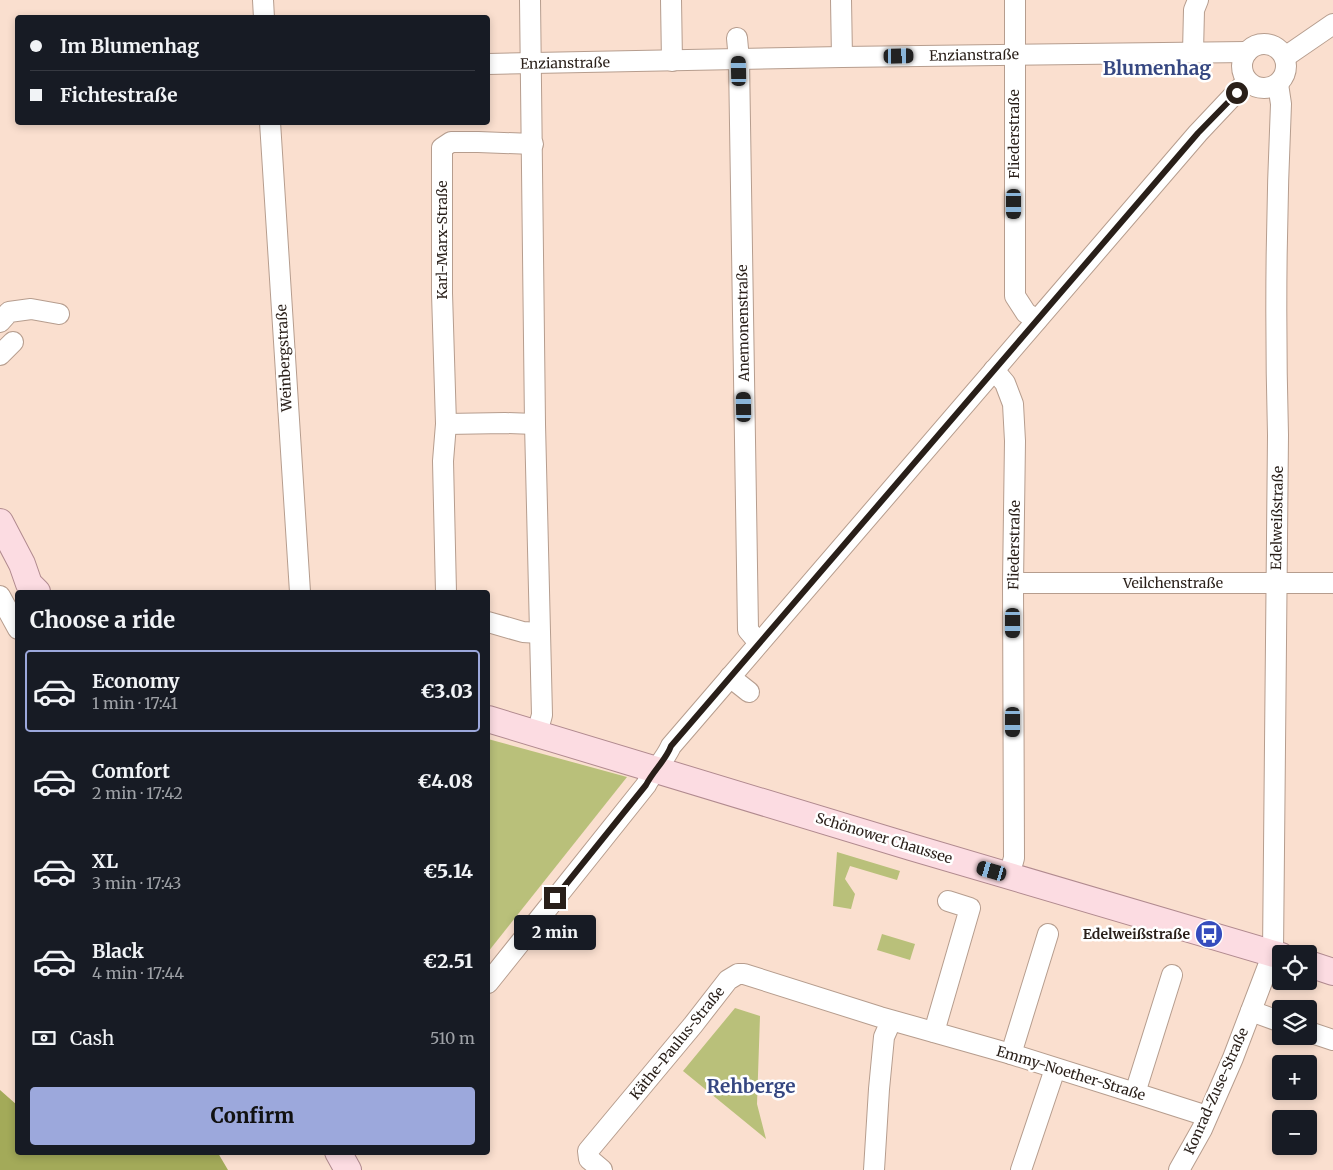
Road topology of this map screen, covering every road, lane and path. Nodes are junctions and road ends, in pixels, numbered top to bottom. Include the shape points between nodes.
1 (262, 0) edge
2 (530, 0) edge
3 (671, 0) edge
4 (841, 0) edge
5 (1015, 0) edge
6 (1198, 0) edge
7 (264, 15) edge
8 (1333, 24) edge
9 (737, 38) dead end
10 (1193, 52) junction
11 (1247, 52) junction
12 (1015, 54) junction
13 (842, 57) junction
14 (1285, 57) junction
15 (739, 60) junction
16 (672, 61) junction
17 (490, 64) edge
18 (531, 64) junction
19 (1247, 81) junction
20 (1278, 84) junction
21 (270, 125) edge
22 (533, 144) junction
23 (59, 314) dead end
24 (1037, 320) junction
25 (0, 322) edge
26 (994, 370) junction
27 (446, 424) junction
28 (535, 424) junction
29 (0, 522) edge
30 (22, 564) junction
31 (1013, 583) junction
32 (1277, 583) junction
33 (1333, 583) edge
34 (35, 590) edge
35 (53, 590) edge
36 (300, 590) edge
37 (446, 590) edge
38 (0, 596) edge
39 (15, 624) edge
40 (496, 624) edge
41 (539, 633) junction
42 (759, 643) junction
43 (730, 677) junction
44 (749, 692) dead end
45 (490, 720) edge
46 (537, 733) junction
47 (655, 769) junction
48 (1009, 876) junction
49 (948, 901) dead end
50 (1048, 934) dead end
51 (1277, 945) edge
52 (1272, 953) edge
53 (1272, 965) edge
54 (1317, 967) edge
55 (1333, 972) edge
56 (1172, 974) dead end
57 (490, 980) edge
58 (1251, 1011) junction
59 (1272, 1019) edge
60 (891, 1020) junction
61 (934, 1032) junction
62 (1317, 1035) edge
63 (1333, 1040) edge
64 (1011, 1054) junction
65 (1055, 1069) junction
66 (1135, 1093) junction
67 (1207, 1116) junction
68 (602, 1170) edge
69 (874, 1170) edge
70 (1021, 1170) edge
71 (1179, 1170) edge

1 - 7 street
2 - 18 street
3 - 16 street
4 - 13 street
5 - 12 street, Fliederstraße
6 - 10 street via 1194,10
8 - 14 street
9 - 15 street, Anemonenstraße
10 - 11 street, Enzianstraße
10 - 12 street, Enzianstraße
11 - 14 street via 1257,45 1269,44
11 - 19 street via 1242,70
12 - 13 street, Enzianstraße
12 - 24 street, Fliederstraße via 1015,296 1026,312
13 - 15 street, Enzianstraße
14 - 20 street via 1286,74
15 - 16 street, Enzianstraße
15 - 42 street, Anemonenstraße via 748,630
16 - 18 street, Enzianstraße
17 - 18 street, Enzianstraße
18 - 22 street
19 - 20 street via 1259,88 1272,88
19 - 24 street
20 - 32 street, Edelweißstraße via 1281,104 1276,250
21 - 36 street, Weinbergstraße
22 - 27 street, Karl-Marx-Straße via 451,142 442,148
22 - 28 street
23 - 25 street via 31,309 9,312
24 - 26 street
26 - 31 street, Fliederstraße via 1005,382 1013,404
26 - 42 street
27 - 28 street
27 - 37 street, Karl-Marx-Straße via 443,461
28 - 41 street
29 - 30 main road
30 - 34 main road via 29,584
30 - 35 main road
31 - 32 street, Veilchenstraße
31 - 48 street, Fliederstraße via 1014,858
32 - 33 street, Veilchenstraße
32 - 51 street, Edelweißstraße
38 - 39 street
40 - 41 street
41 - 46 street via 542,715
42 - 43 street
43 - 44 street
43 - 47 street
45 - 46 main road, Schönower Chaussee
46 - 47 main road, Schönower Chaussee
47 - 48 main road, Schönower Chaussee
47 - 57 street via 646,785
48 - 52 main road, Schönower Chaussee
49 - 61 street via 970,908
50 - 64 street
53 - 58 street, Konrad-Zuse-Straße
54 - 55 main road
56 - 66 street
58 - 59 street, Konrad-Zuse-Straße
58 - 67 street, Konrad-Zuse-Straße
60 - 61 street, Emmy-Noether-Straße
60 - 68 street, Käthe-Paulus-Straße via 744,974 733,975 588,1151 590,1159
60 - 69 street via 884,1037
61 - 64 street, Emmy-Noether-Straße
62 - 63 street
64 - 65 street, Emmy-Noether-Straße
65 - 66 street, Emmy-Noether-Straße
65 - 70 street
66 - 67 street, Emmy-Noether-Straße
67 - 71 street, Konrad-Zuse-Straße

